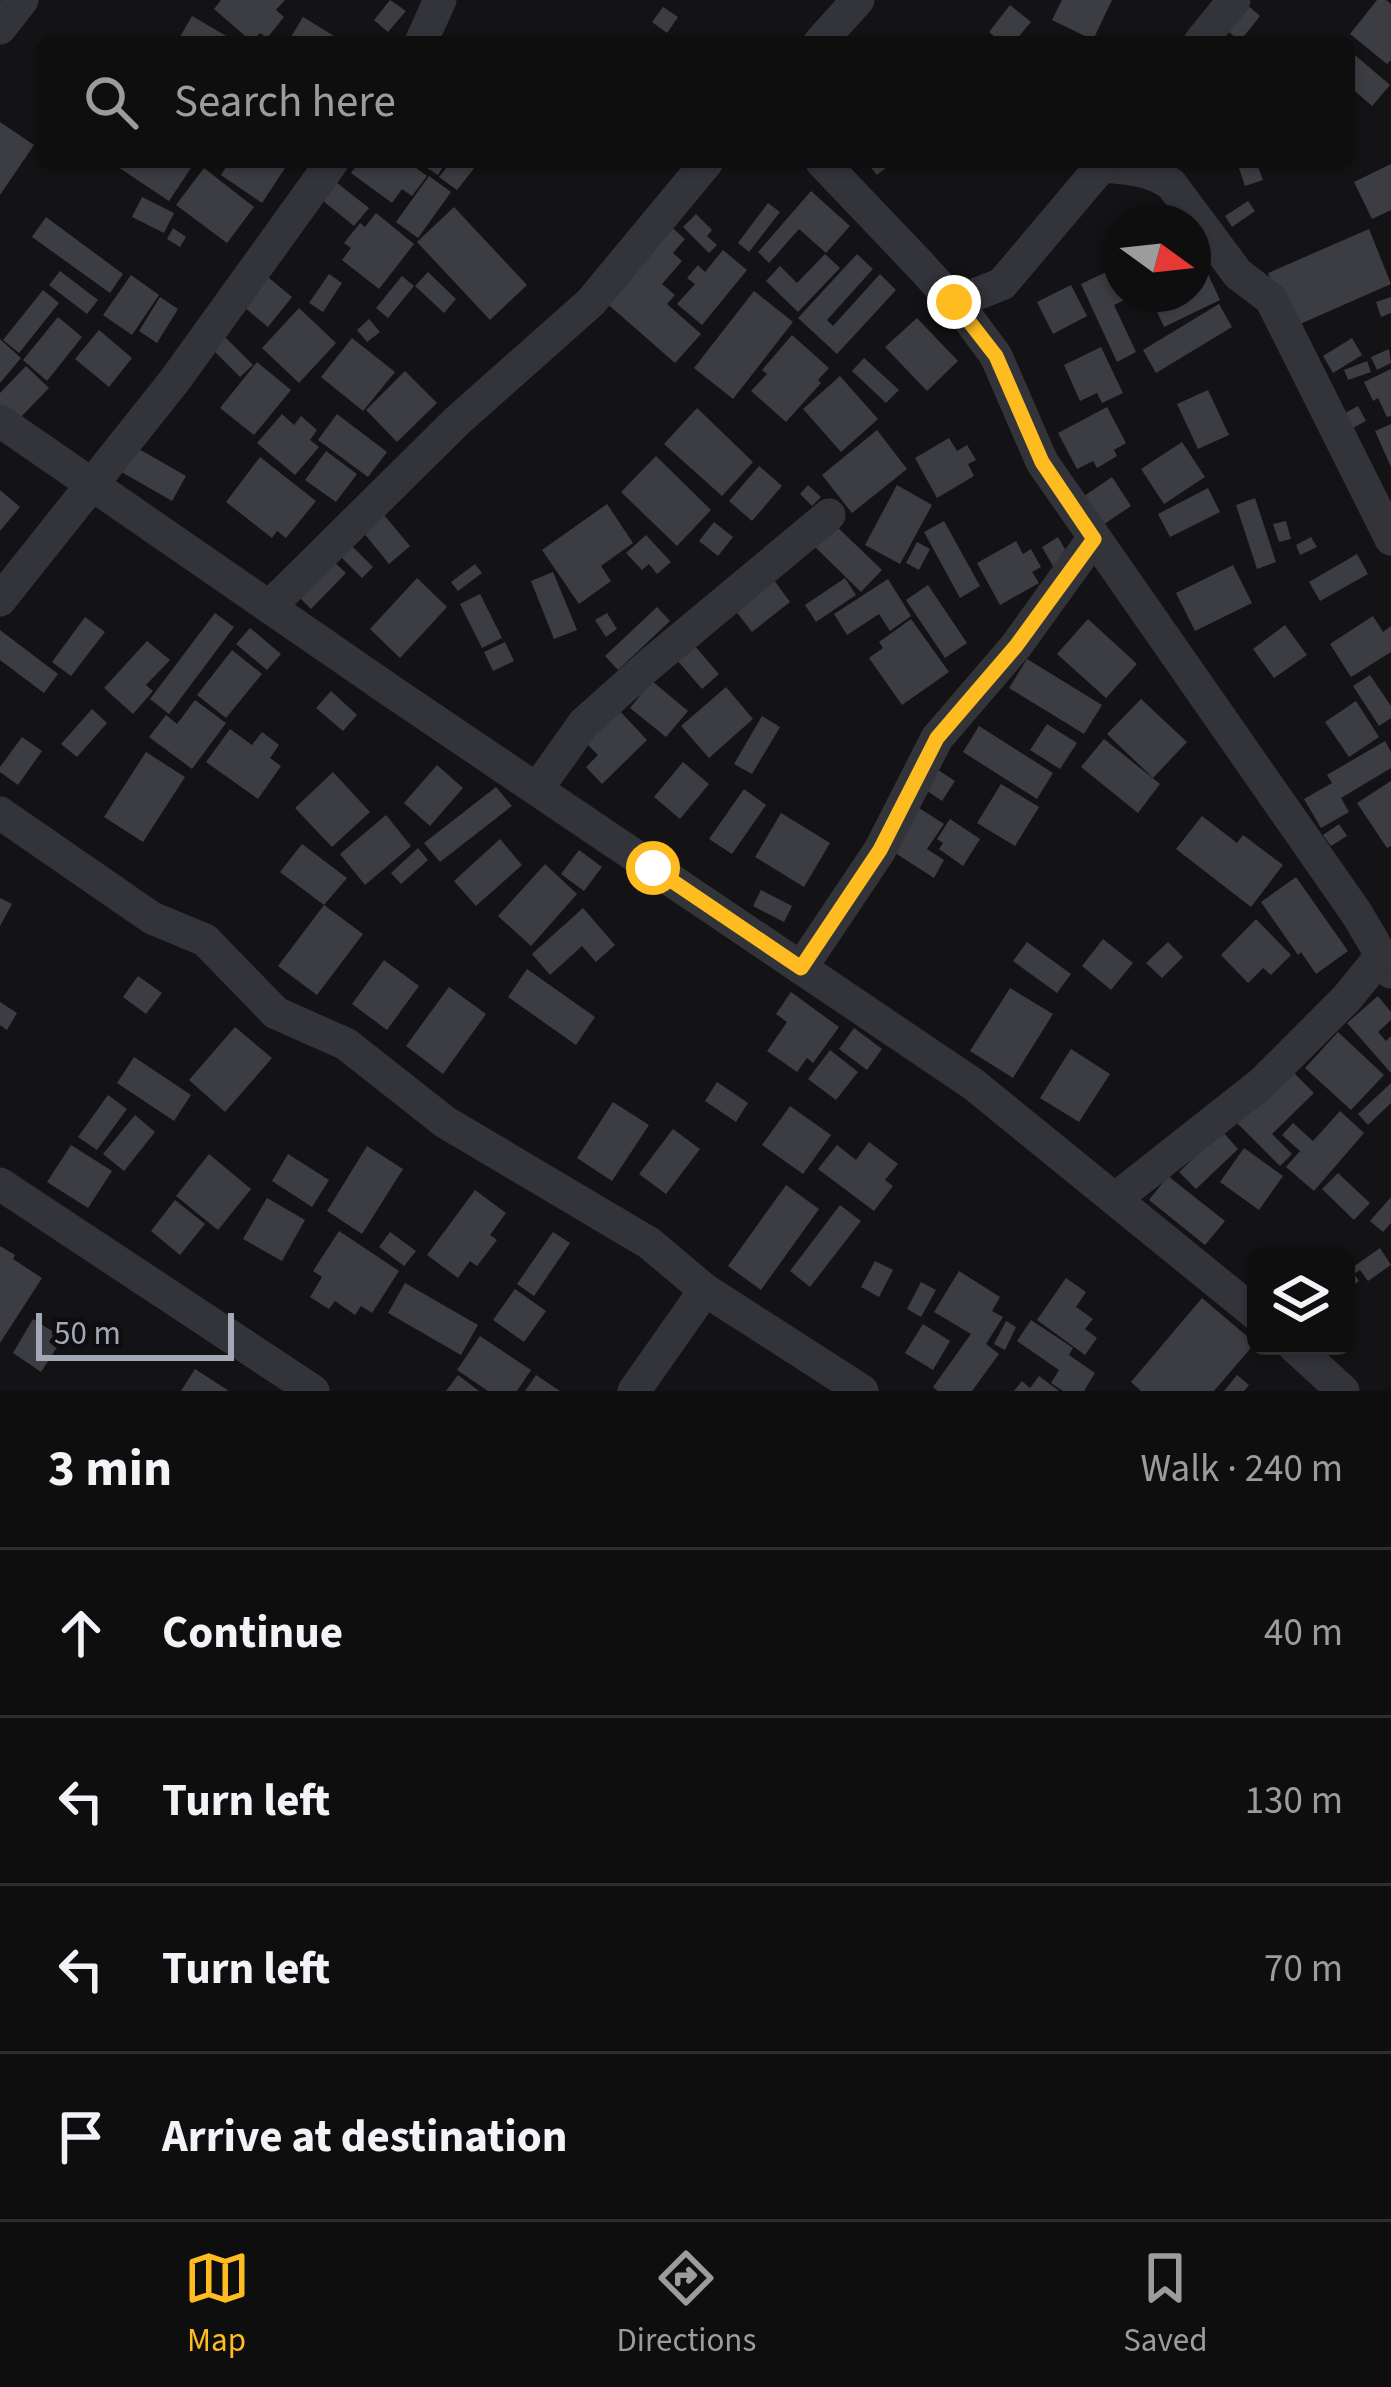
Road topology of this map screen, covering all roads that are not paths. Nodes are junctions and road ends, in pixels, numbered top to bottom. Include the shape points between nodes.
1 (22, 0) edge
2 (440, 0) edge
3 (858, 0) edge
4 (1234, 0) edge
5 (0, 28) edge
6 (424, 36) edge
7 (825, 36) edge
8 (1205, 36) edge
9 (328, 168) edge
10 (702, 168) edge
11 (828, 168) edge
12 (1101, 168) edge
13 (1129, 168) edge
14 (954, 302) junction
15 (0, 421) edge
16 (92, 484) junction
17 (829, 514) dead end
18 (1094, 539) junction
19 (1391, 539) edge
20 (0, 601) edge
21 (269, 607) junction
22 (537, 789) junction
23 (0, 813) edge
24 (1386, 964) edge
25 (801, 968) junction
26 (0, 1184) edge
27 (1114, 1199) junction
28 (705, 1290) junction
29 (1247, 1307) edge
30 (1304, 1355) edge
31 (313, 1391) edge
32 (634, 1391) edge
33 (862, 1391) edge
34 (1342, 1391) edge

1 - 5 street
2 - 6 street
3 - 7 street
4 - 8 street
9 - 16 street
10 - 21 street via 591,302
11 - 14 street
12 - 14 street via 1002,284
13 - 19 street via 1171,184 1238,274 1271,299
14 - 18 street via 996,356 1042,462
15 - 16 street
16 - 20 street
16 - 21 street
17 - 22 street via 584,723
18 - 24 street
18 - 25 street via 937,738 880,850
21 - 22 street
22 - 25 street
23 - 28 street via 152,918 205,940 276,1013 346,1044 445,1122 649,1243
24 - 27 street via 1262,1083
25 - 27 street via 973,1084
26 - 31 street
27 - 29 street
28 - 32 street
28 - 33 street
30 - 34 street

